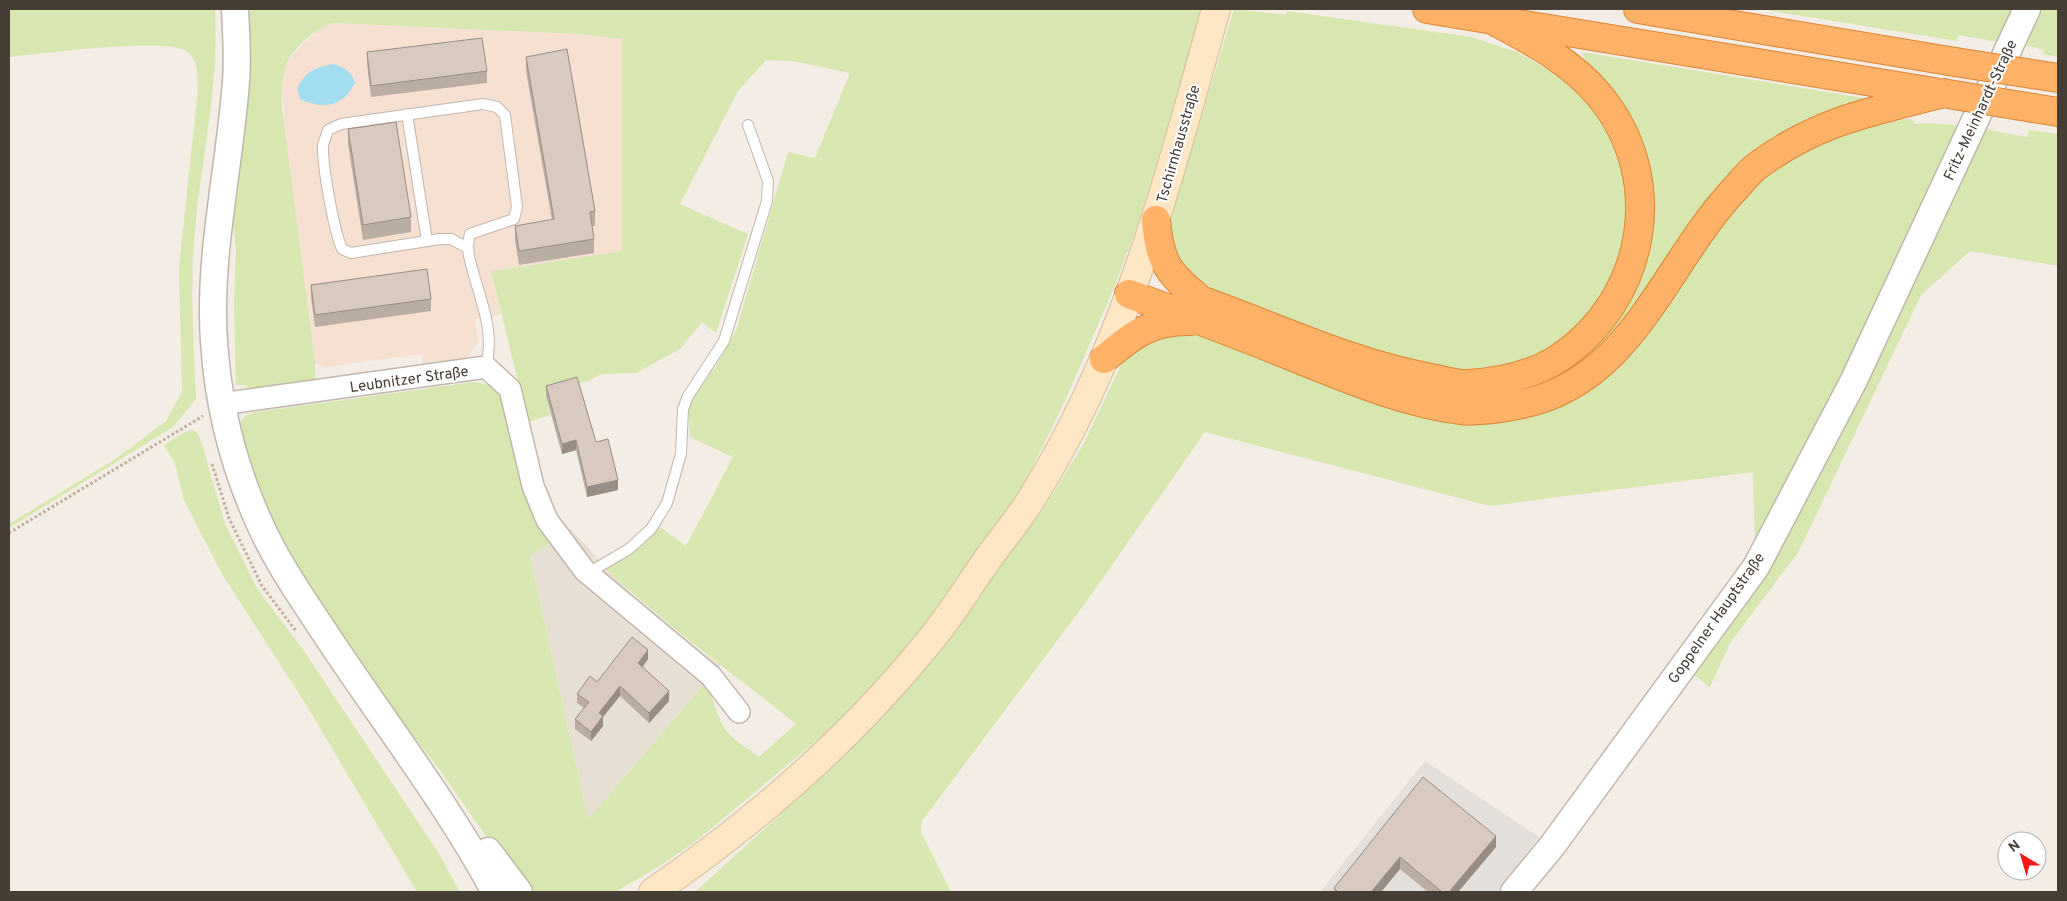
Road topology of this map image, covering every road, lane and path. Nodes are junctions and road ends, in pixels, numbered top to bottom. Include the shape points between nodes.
1 (235, 9) edge
2 (1216, 9) edge
3 (1427, 9) edge
4 (1638, 9) edge
5 (2027, 9) edge
6 (1487, 17) junction
7 (2049, 76) edge
8 (1946, 94) junction
9 (2046, 110) edge
10 (406, 114) junction
11 (748, 125) dead end
12 (1932, 211) joint
13 (1156, 220) junction
14 (428, 241) junction
15 (466, 247) junction
16 (1132, 286) junction
17 (1203, 310) junction
18 (1104, 358) junction
19 (486, 368) junction
20 (207, 410) junction
21 (203, 426) dead end
22 (212, 462) dead end
23 (9, 532) edge
24 (588, 573) junction
25 (299, 636) dead end
26 (361, 688) junction
27 (739, 712) dead end
28 (495, 892) edge
29 (519, 892) edge
30 (653, 892) edge
31 (1514, 892) edge

1 - 20 street via 236,79 214,278 214,339
2 - 13 main road, Tschirnhausstraße
3 - 6 highway
4 - 7 highway, bridge
5 - 12 street, Fritz-Meinhardt-Straße
6 - 8 highway
6 - 17 highway via 1558,57 1582,76 1618,123 1634,158 1640,186 1641,218 1634,255 1625,284 1590,334 1537,370 1512,378 1466,384 1413,375
8 - 9 highway, bridge
8 - 17 highway via 1844,119 1808,134 1755,167 1712,213 1631,334 1592,371 1570,386 1534,401 1500,408 1463,410 1382,392
10 - 14 lane
10 - 14 lane via 341,124 328,130 323,144 335,227 342,249 351,253
10 - 15 lane via 483,104 497,107 505,115 517,208 514,219 470,234
11 - 24 lane via 768,180 767,201 724,341 683,409 681,454 667,503 651,529 629,549
12 - 31 street, Goppelner Hauptstraße via 1854,380 1756,567 1552,846
13 - 16 main road, Tschirnhausstraße
13 - 17 highway via 1159,250 1175,279
14 - 15 lane via 450,239
15 - 19 lane via 486,318 490,351
16 - 17 highway
16 - 18 main road, Tschirnhausstraße
17 - 18 highway via 1154,324 1134,334
18 - 30 main road, Tschirnhausstraße via 1066,439 1031,500 930,641 871,708 800,777 705,857
19 - 20 street, Leubnitzer Straße
19 - 24 street, Leubnitzer Straße via 510,389 534,486 547,520
20 - 21 path
20 - 23 path
20 - 26 street via 235,461 260,524 284,570
22 - 25 path via 229,518 262,586
24 - 27 street, Leubnitzer Straße via 711,676
26 - 28 street via 472,849
26 - 29 street via 411,742

